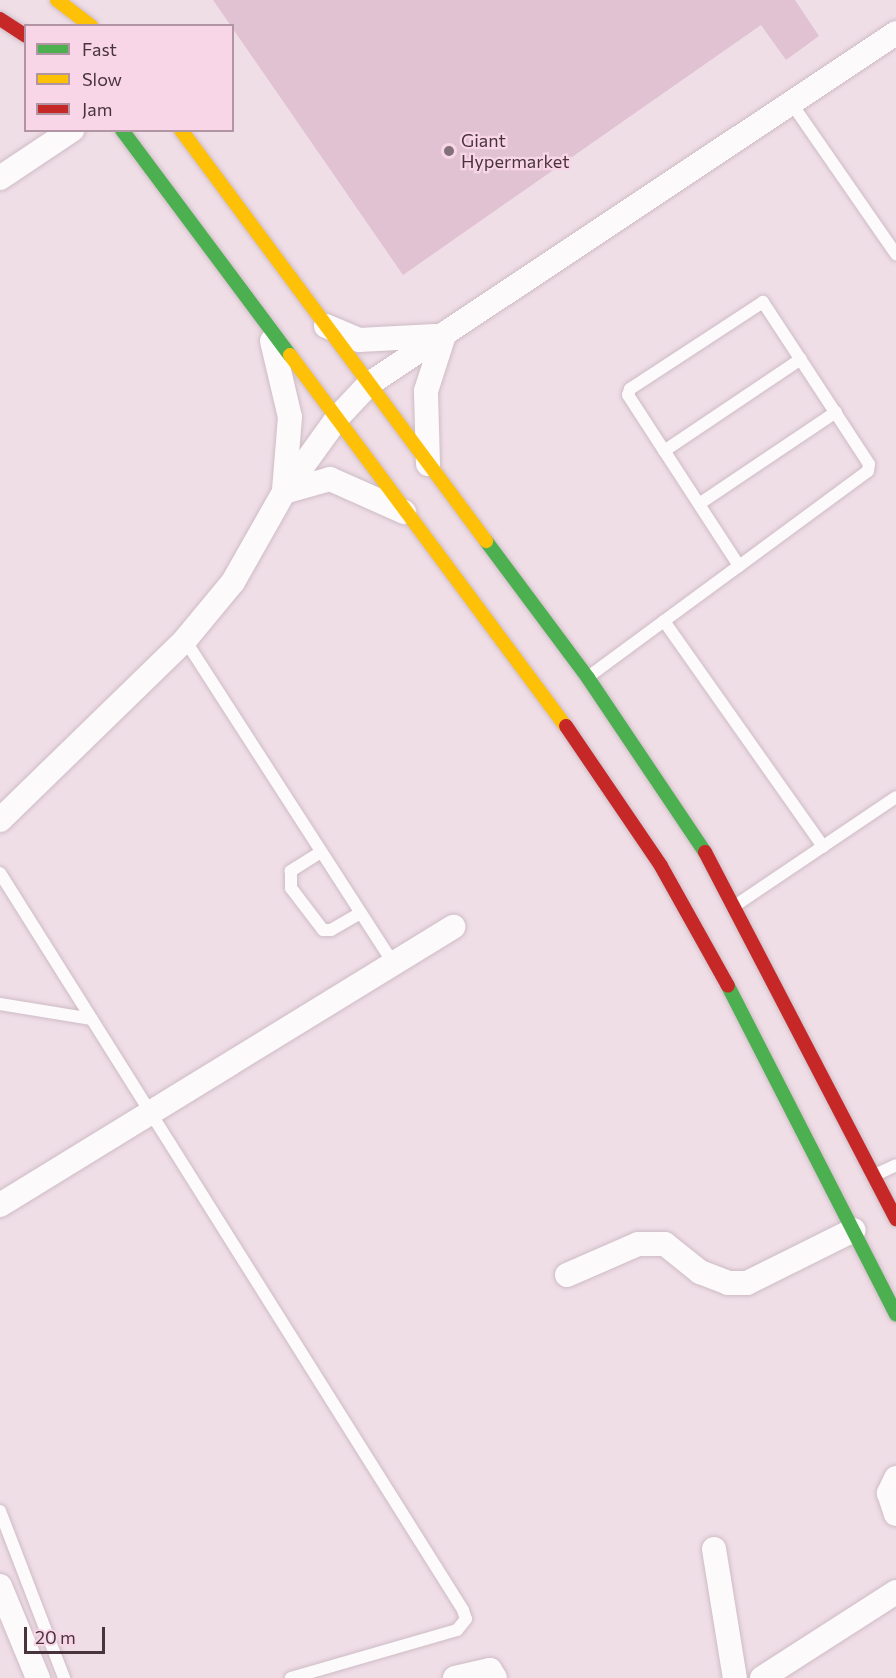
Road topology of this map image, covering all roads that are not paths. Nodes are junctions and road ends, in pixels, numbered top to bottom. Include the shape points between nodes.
1 (57, 0) edge
2 (0, 19) edge
3 (88, 24) edge
4 (896, 33) edge
5 (24, 35) edge
6 (792, 104) junction
7 (69, 132) edge
8 (124, 132) edge
9 (182, 132) edge
10 (0, 178) edge
11 (896, 254) edge
12 (263, 318) junction
13 (325, 326) junction
14 (444, 335) junction
15 (801, 359) junction
16 (369, 384) junction
17 (836, 412) junction
18 (338, 417) junction
19 (664, 451) junction
20 (428, 465) junction
21 (284, 492) junction
22 (699, 504) junction
23 (411, 515) junction
24 (739, 566) junction
25 (664, 621) junction
26 (185, 640) junction
27 (588, 678) junction
28 (896, 797) edge
29 (0, 820) edge
30 (823, 846) junction
31 (321, 852) junction
32 (0, 873) edge
33 (735, 905) junction
34 (361, 913) junction
35 (453, 927) dead end
36 (393, 963) junction
37 (0, 1004) edge
38 (92, 1019) junction
39 (149, 1113) junction
40 (896, 1165) edge
41 (874, 1175) junction
42 (0, 1205) edge
43 (896, 1219) edge
44 (854, 1230) junction
45 (567, 1275) dead end
46 (896, 1315) edge
47 (896, 1478) edge
48 (0, 1511) edge
49 (896, 1514) edge
50 (714, 1549) dead end
51 (0, 1586) edge
52 (896, 1592) edge
53 (38, 1678) edge
54 (64, 1678) edge
55 (291, 1678) edge
56 (454, 1678) edge
57 (495, 1678) edge
58 (735, 1678) edge
59 (762, 1678) edge

1 - 3 main road
2 - 5 main road
4 - 6 street
6 - 11 lane
6 - 14 street
7 - 10 street
8 - 12 main road
9 - 13 main road
12 - 18 main road
12 - 21 street via 286,387 290,417
13 - 14 street via 366,340
13 - 16 main road
14 - 16 street
14 - 20 street via 426,391
15 - 17 lane
15 - 19 lane
15 - 19 lane via 763,302 757,303 630,389 628,395
16 - 18 street
16 - 20 main road
17 - 22 lane
17 - 24 lane via 870,464 868,471
18 - 21 street
18 - 23 main road
19 - 22 lane
20 - 27 main road
21 - 23 street via 330,479
21 - 26 street via 232,582
22 - 24 lane
23 - 44 main road via 562,720 661,866 760,1043
24 - 25 lane
25 - 27 lane
25 - 30 lane
26 - 29 street
26 - 31 lane
27 - 33 main road via 700,842
28 - 30 lane
30 - 33 lane
31 - 34 lane
31 - 34 lane via 291,871 291,888 323,930 331,930
32 - 38 lane
33 - 41 main road
34 - 36 lane
35 - 36 street
36 - 39 street
37 - 38 lane
38 - 39 lane
39 - 42 street
39 - 55 lane via 466,1619 457,1630
40 - 41 lane
41 - 43 main road
44 - 45 street via 747,1283 728,1283 700,1272 665,1244 638,1244
44 - 46 main road
47 - 49 street via 889,1493
48 - 54 lane
50 - 58 street
51 - 53 street
52 - 59 street
56 - 57 street via 490,1670

